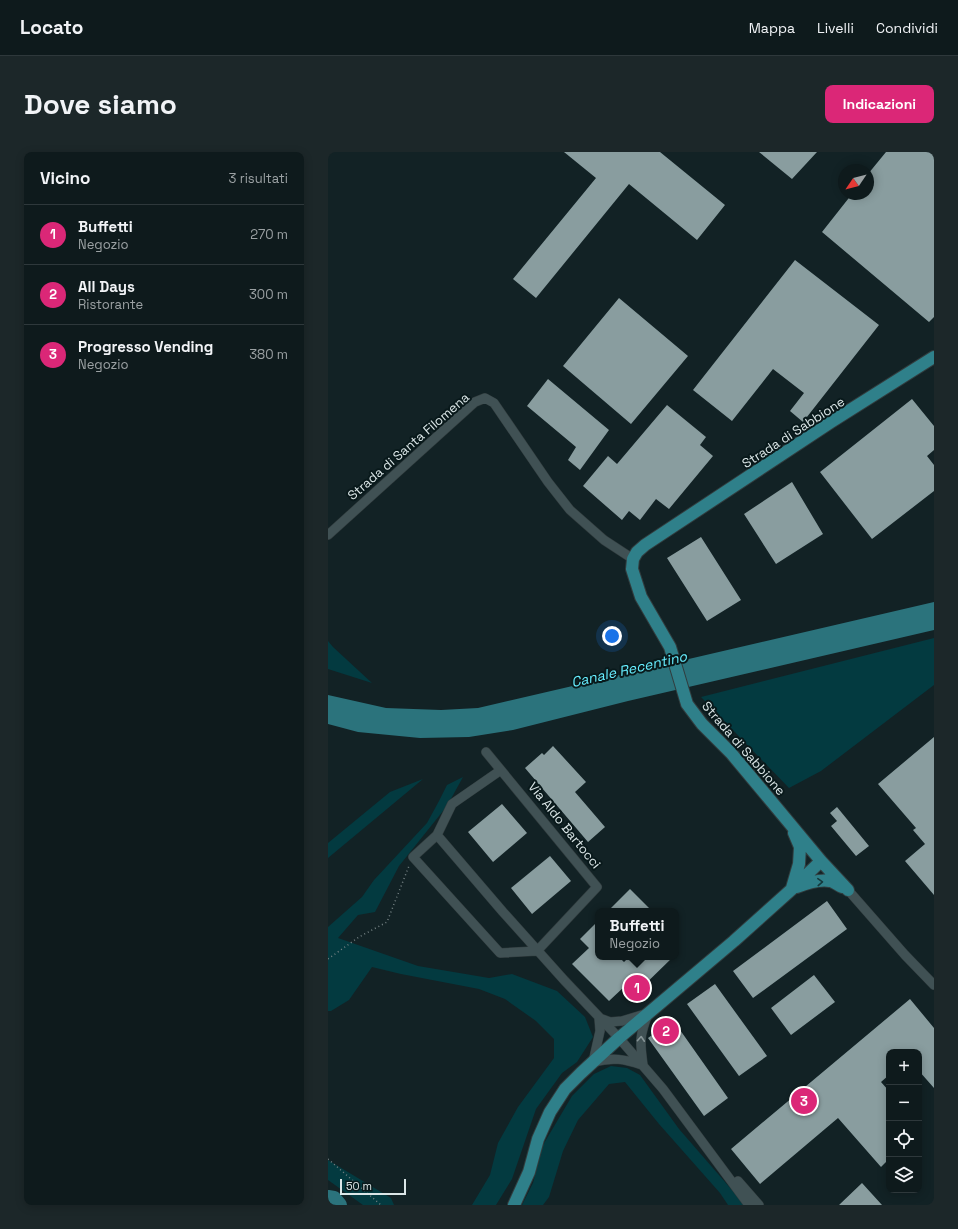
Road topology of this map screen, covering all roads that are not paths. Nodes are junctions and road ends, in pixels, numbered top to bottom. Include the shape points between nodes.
1 (934, 357) edge
2 (328, 535) edge
3 (633, 558) junction
4 (486, 752) dead end
5 (501, 770) junction
6 (790, 823) junction
7 (437, 835) junction
8 (821, 861) junction
9 (792, 889) junction
10 (848, 890) junction
11 (537, 951) junction
12 (934, 984) edge
13 (649, 1013) junction
14 (599, 1018) junction
15 (619, 1038) junction
16 (593, 1062) junction
17 (643, 1066) junction
18 (710, 1153) junction
19 (514, 1205) edge
20 (749, 1205) edge
21 (759, 1205) edge

1 - 3 main road, Strada di Sabbione via 645,545
2 - 3 street, Strada di Santa Filomena via 475,402 485,398 494,403 570,510 604,540
3 - 6 main road, Strada di Sabbione via 632,570 640,597 670,647 687,704
4 - 5 street, Via Aldo Bartocci
5 - 7 street via 452,804
5 - 11 street, Via Aldo Bartocci via 597,887
6 - 8 main road, Strada di Sabbione
6 - 9 main road via 800,847 799,864
7 - 11 street
7 - 11 street via 413,857 500,953
8 - 9 main road
8 - 10 main road, Strada di Sabbione
9 -> 10 main road via 807,883 830,881
9 - 13 main road
10 - 12 street, Strada di Sabbione
11 - 14 street
13 - 14 street via 622,1021 610,1022
13 - 15 main road
17 -> 13 street via 640,1041 642,1028
14 - 15 street
14 - 16 street via 600,1031
15 - 16 main road
15 - 17 street
16 - 17 street via 623,1059
16 - 19 main road via 565,1089 550,1112 538,1139 529,1172
17 - 18 street
18 - 20 street
18 - 21 street

